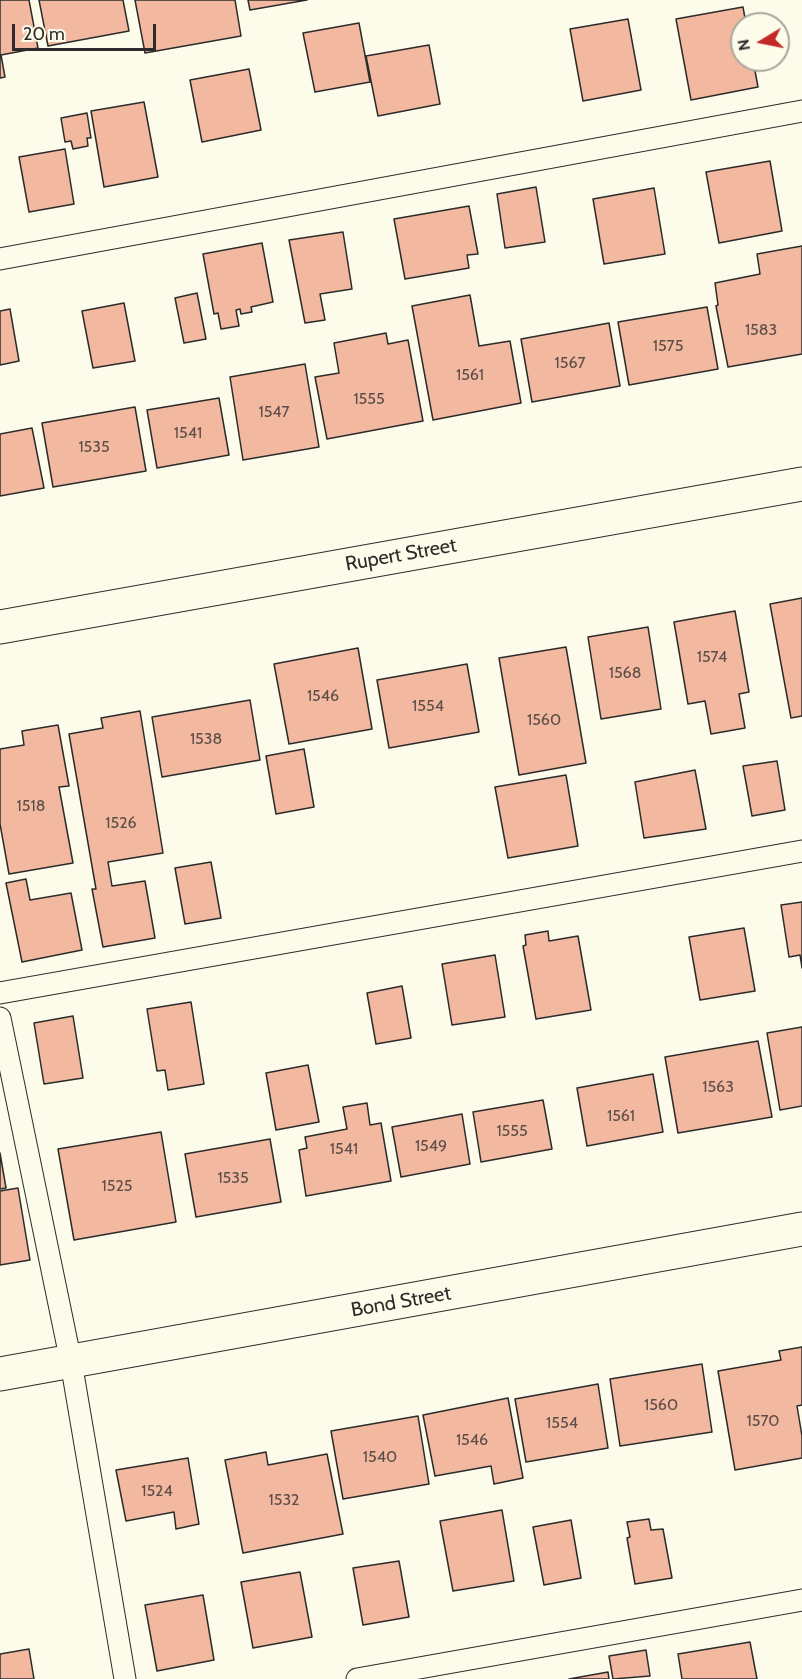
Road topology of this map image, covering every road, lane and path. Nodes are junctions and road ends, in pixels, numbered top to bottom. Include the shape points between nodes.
1 (802, 111) edge
2 (0, 259) edge
3 (802, 484) edge
4 (0, 627) edge
5 (802, 851) edge
6 (0, 993) edge
7 (0, 1018) edge
8 (802, 1229) edge
9 (71, 1362) junction
10 (0, 1374) edge
11 (802, 1600) edge
12 (125, 1679) edge
13 (357, 1679) edge

1 - 2 lane
3 - 4 street, Rupert Street
5 - 6 lane
7 - 9 lane
8 - 9 street, Bond Street
9 - 10 street, Bond Street
9 - 12 lane
11 - 13 lane

